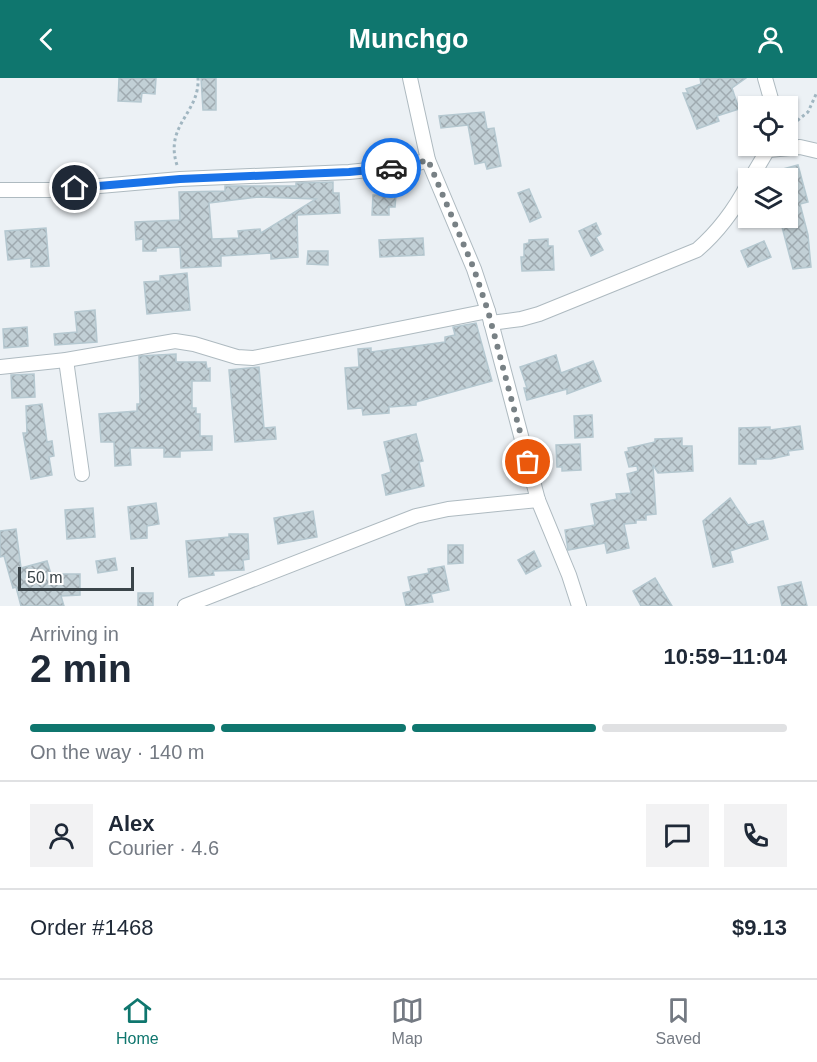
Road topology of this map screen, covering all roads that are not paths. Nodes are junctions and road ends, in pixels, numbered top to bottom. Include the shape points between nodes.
1 (410, 78) edge
2 (765, 78) edge
3 (770, 96) edge
4 (798, 147) edge
5 (817, 151) edge
6 (428, 160) junction
7 (0, 190) edge
8 (738, 200) edge
9 (490, 317) junction
10 (66, 360) junction
11 (0, 367) edge
12 (82, 474) dead end
13 (538, 500) junction
14 (185, 606) edge
15 (579, 606) edge

1 - 6 street
2 - 3 street
4 - 5 street
6 - 7 street via 349,172
6 - 9 street
8 - 9 street via 726,220 697,250 539,314 521,319
9 - 10 street via 253,358 175,341
9 - 13 street
10 - 11 street
10 - 12 street
13 - 14 street via 416,516
13 - 15 street

